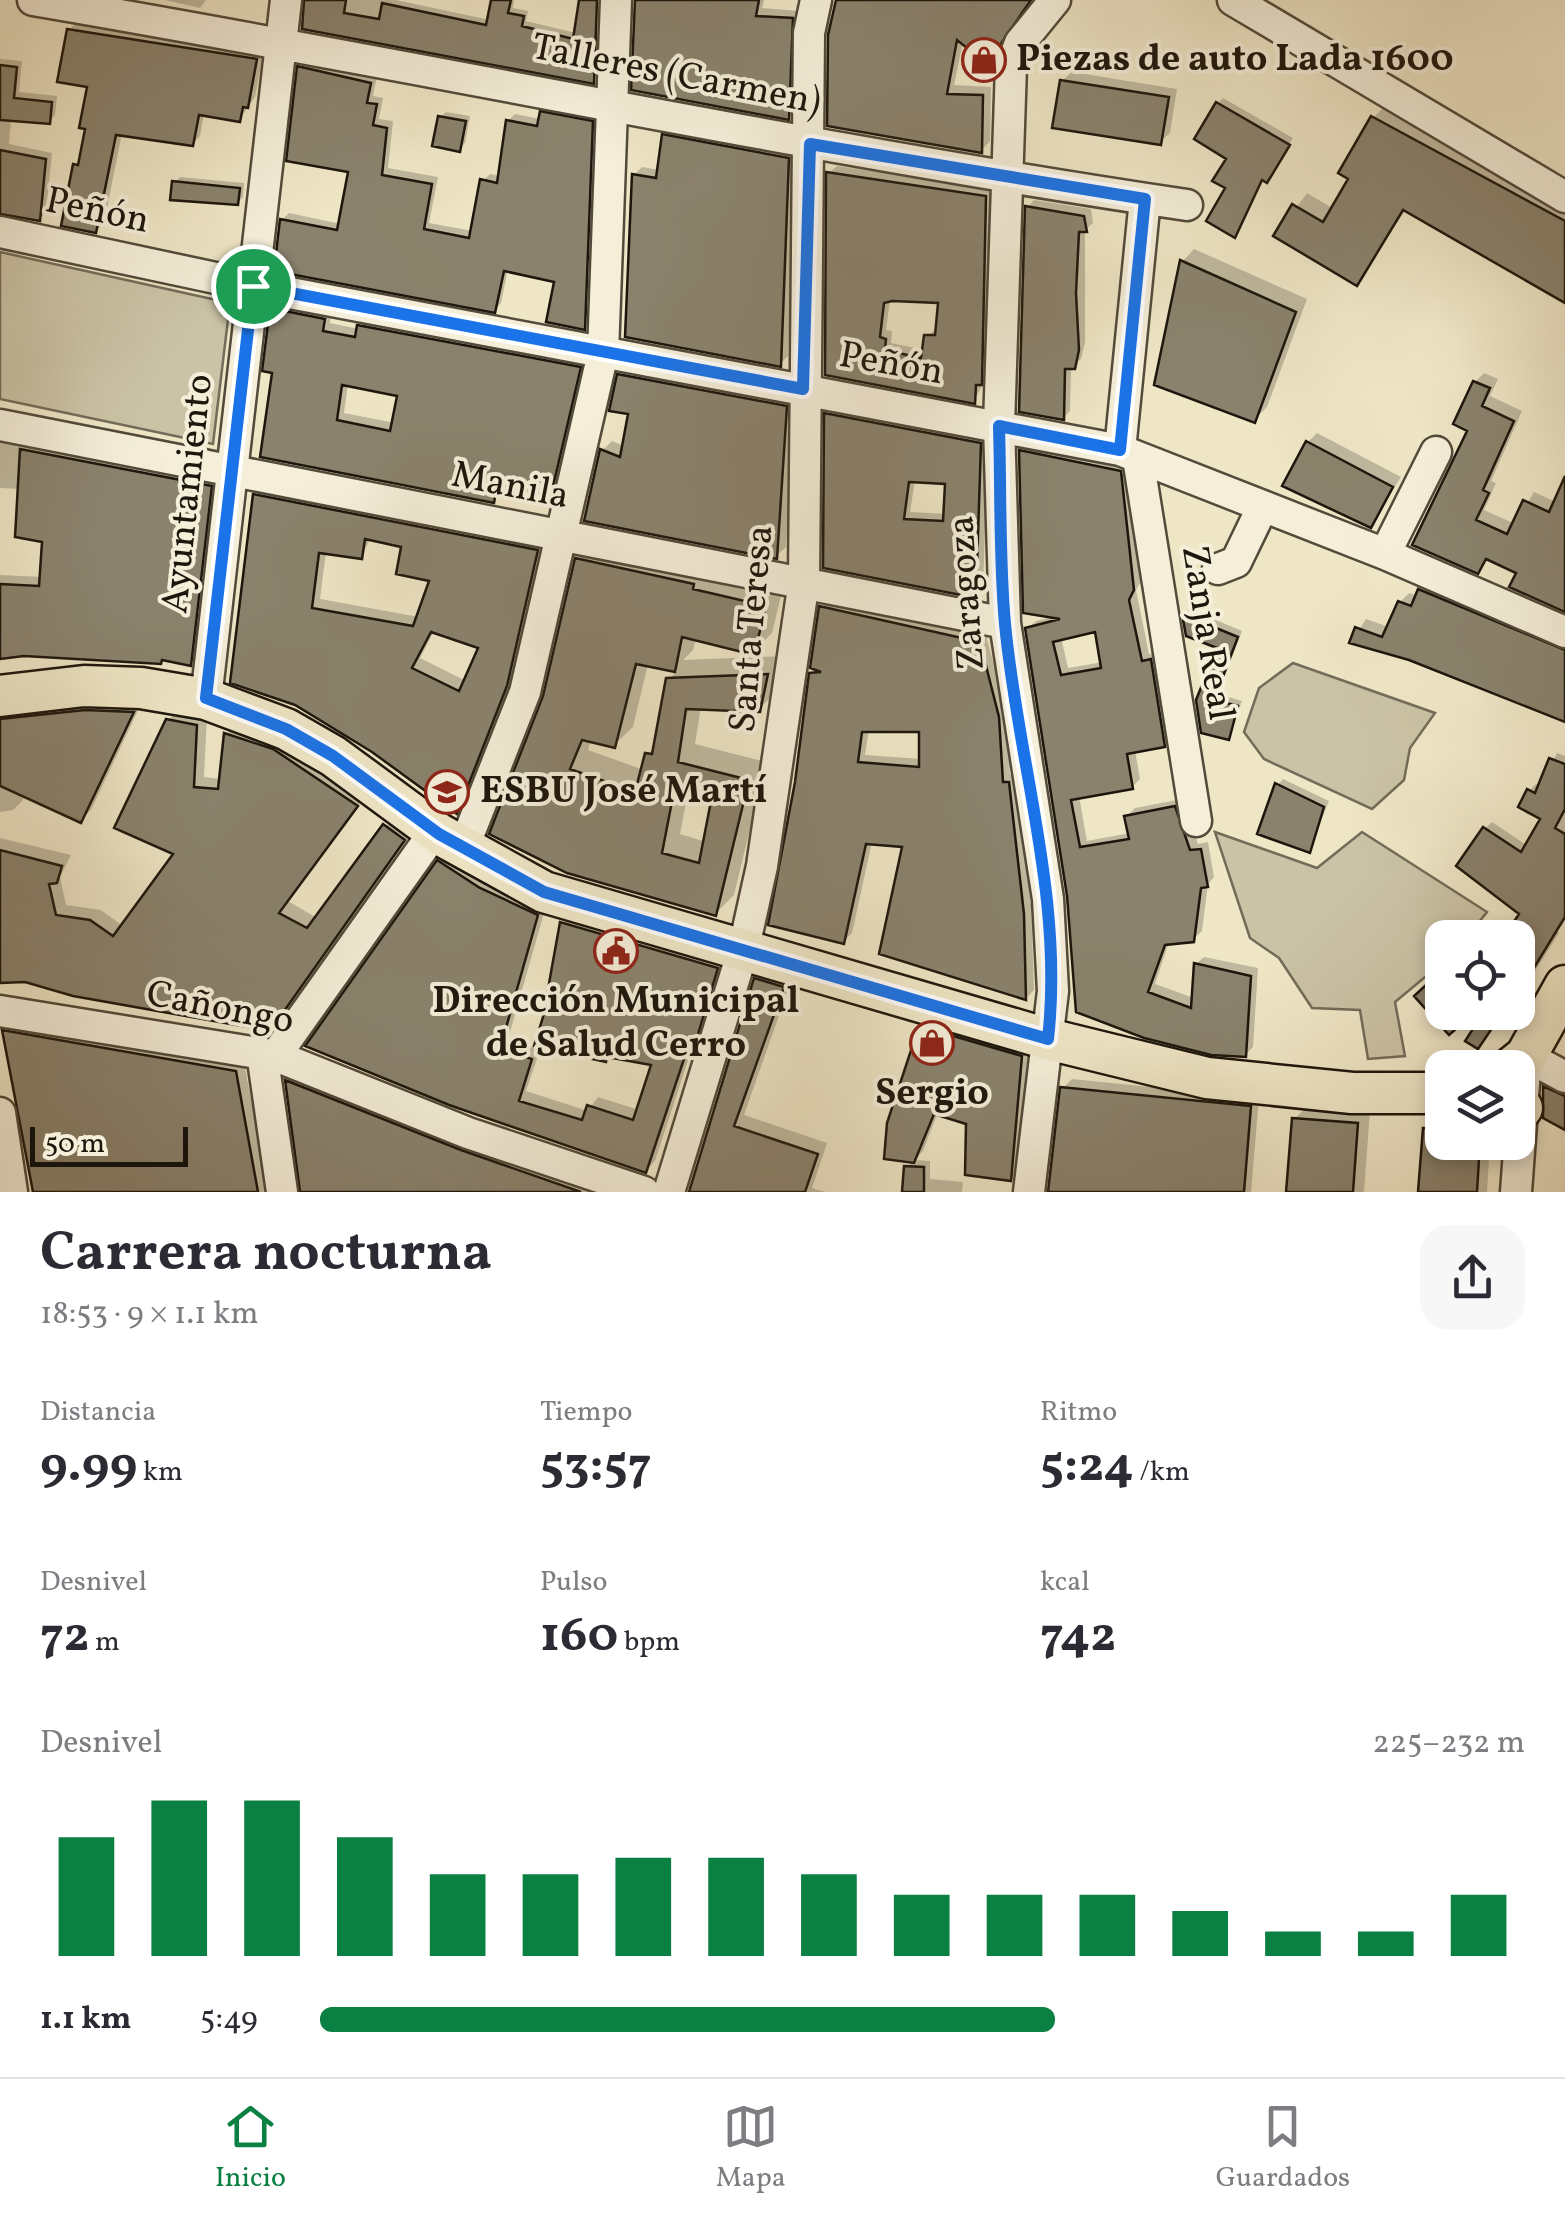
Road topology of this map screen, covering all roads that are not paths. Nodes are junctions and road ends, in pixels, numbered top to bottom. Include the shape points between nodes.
1 (33, 0) edge
2 (286, 0) edge
3 (616, 0) edge
4 (816, 0) edge
5 (1056, 0) edge
6 (1234, 0) edge
7 (281, 42) junction
8 (614, 104) junction
9 (810, 144) junction
10 (1006, 178) junction
11 (1565, 197) edge
12 (1145, 199) junction
13 (1188, 206) dead end
14 (0, 232) edge
15 (253, 286) junction
16 (603, 354) junction
17 (803, 389) junction
18 (0, 425) edge
19 (999, 426) junction
20 (1436, 452) dead end
21 (1129, 454) junction
22 (232, 474) junction
23 (1263, 506) junction
24 (560, 538) junction
25 (1386, 554) junction
26 (1218, 569) dead end
27 (804, 582) junction
28 (1005, 624) junction
29 (1565, 632) edge
30 (0, 696) edge
31 (206, 698) junction
32 (1196, 821) dead end
33 (449, 840) junction
34 (744, 947) junction
35 (1565, 986) edge
36 (0, 1011) edge
37 (1048, 1039) junction
38 (1526, 1050) edge
39 (268, 1060) junction
40 (1535, 1067) edge
41 (1565, 1077) edge
42 (1425, 1092) edge
43 (0, 1113) edge
44 (1517, 1160) edge
45 (12, 1192) edge
46 (282, 1192) edge
47 (644, 1192) edge
48 (670, 1192) edge
49 (1029, 1192) edge
50 (1516, 1192) edge

1 - 7 street, Talleres (Carmen)
2 - 7 street, Ayuntamiento
3 - 8 street
4 - 9 street, Santa Teresa via 809,33
5 - 10 street, Zaragoza via 1012,58
6 - 11 street
7 - 8 street, Talleres (Carmen)
7 - 15 street, Ayuntamiento
8 - 9 street, Talleres (Carmen)
8 - 16 street
9 - 10 street, Talleres (Carmen)
9 - 17 street, Santa Teresa
10 - 12 street, Talleres (Carmen)
10 - 19 street, Zaragoza
12 - 13 street, Talleres (Carmen)
12 - 21 street, Zanja Real
14 - 15 street, Peñón
15 - 16 street, Peñón
15 - 22 street, Ayuntamiento
16 - 17 street, Peñón
16 - 24 street
17 - 19 street, Peñón
17 - 27 street, Santa Teresa
18 - 22 street, Manila
19 - 21 street, Peñón
19 - 28 street, Zaragoza
20 - 25 street
21 - 23 street, Peñón
21 - 32 street, Zanja Real
22 - 24 street, Manila
22 - 31 street, Ayuntamiento
23 - 25 street, Peñón
23 - 26 street via 1236,562
24 - 27 street, Manila
24 - 33 street via 525,692
25 - 29 street, Peñón
27 - 28 street, Manila
27 - 34 street, Santa Teresa via 780,764
28 - 37 street, Zaragoza via 1048,899
30 - 31 main road via 84,686
31 - 33 main road via 286,729 333,756
33 - 34 main road via 544,892
33 - 39 street
34 - 37 main road
34 - 48 street, Santa Teresa
35 - 38 main road
36 - 39 street, Cañongo
37 - 42 main road via 1207,1078 1352,1093
37 - 49 street, Zaragoza
39 - 46 street
39 - 47 street, Cañongo
40 - 41 street
43 - 45 street
44 - 50 street

